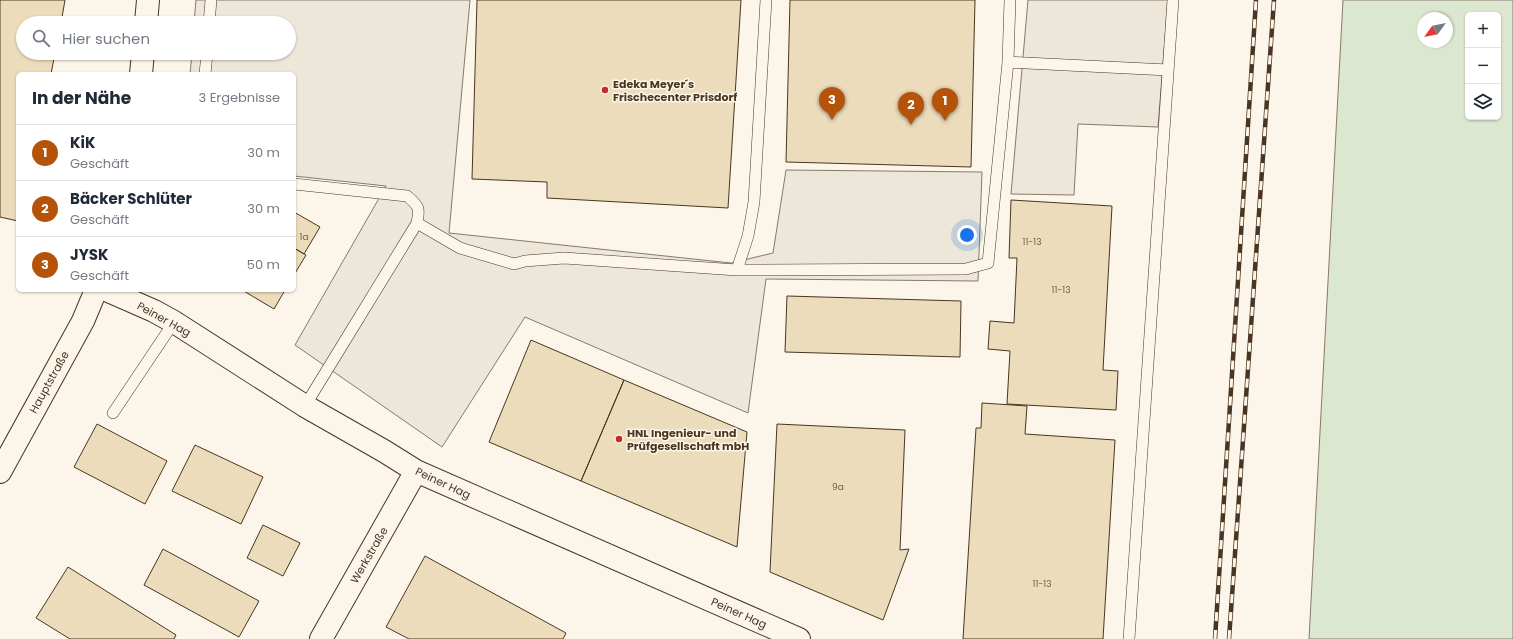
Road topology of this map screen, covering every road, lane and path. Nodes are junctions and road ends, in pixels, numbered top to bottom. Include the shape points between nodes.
1 (148, 0) edge
2 (211, 0) edge
3 (766, 0) edge
4 (1010, 0) edge
5 (1173, 0) edge
6 (147, 16) edge
7 (210, 16) edge
8 (142, 60) edge
9 (206, 60) edge
10 (1008, 62) junction
11 (1168, 70) junction
12 (141, 72) edge
13 (205, 72) edge
14 (296, 184) edge
15 (417, 223) junction
16 (737, 270) junction
17 (95, 292) edge
18 (111, 292) edge
19 (174, 322) junction
20 (305, 406) junction
21 (113, 413) dead end
22 (416, 471) junction
23 (0, 472) edge
24 (321, 639) edge
25 (799, 639) edge
26 (1129, 639) edge

1 - 6 street
2 - 7 lane
3 - 16 lane via 754,202 748,236
4 - 10 lane
5 - 11 lane
8 - 12 street
9 - 13 lane
10 - 11 lane
10 - 16 lane via 988,263 966,269
11 - 26 lane
14 - 15 lane via 407,196 417,204
15 - 16 lane via 460,248 514,264 564,258
15 - 20 lane
17 - 23 street, Hauptstraße via 83,321
18 - 19 street, Peiner Hag
19 - 20 street, Peiner Hag
19 - 21 lane
20 - 22 street, Peiner Hag
22 - 24 street, Werkstraße
22 - 25 street, Peiner Hag

